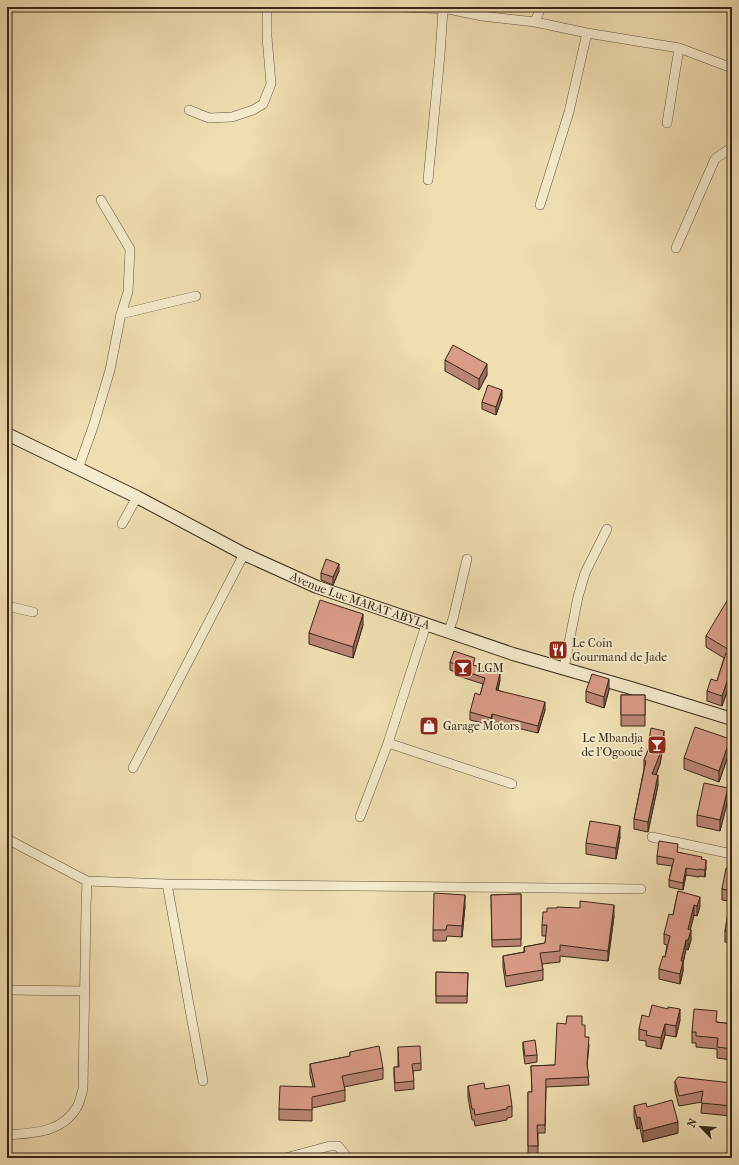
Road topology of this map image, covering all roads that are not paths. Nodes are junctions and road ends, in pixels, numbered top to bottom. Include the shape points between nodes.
1 (267, 7) edge
2 (401, 7) edge
3 (541, 7) edge
4 (427, 8) edge
5 (443, 9) junction
6 (535, 22) junction
7 (587, 33) junction
8 (679, 48) junction
9 (732, 68) edge
10 (189, 110) dead end
11 (667, 123) dead end
12 (732, 147) edge
13 (428, 180) dead end
14 (101, 200) dead end
15 (540, 205) dead end
16 (676, 248) dead end
17 (196, 296) dead end
18 (121, 314) junction
19 (7, 434) edge
20 (78, 469) junction
21 (137, 497) junction
22 (122, 524) dead end
23 (607, 529) dead end
24 (244, 554) junction
25 (467, 560) dead end
26 (7, 606) edge
27 (33, 612) dead end
28 (426, 625) junction
29 (448, 632) junction
30 (564, 668) junction
31 (732, 719) edge
32 (388, 743) junction
33 (134, 768) dead end
34 (512, 784) dead end
35 (360, 816) dead end
36 (652, 837) dead end
37 (7, 839) edge
38 (732, 854) edge
39 (87, 881) junction
40 (166, 884) junction
41 (641, 889) dead end
42 (7, 990) edge
43 (84, 990) junction
44 (202, 1081) dead end
45 (7, 1135) edge
46 (285, 1158) edge
47 (348, 1158) edge

1 - 10 street via 271,84 264,104 232,117 209,118
2 - 4 street
3 - 6 street
4 - 5 street
5 - 6 street
5 - 13 street
6 - 7 street
7 - 8 street
7 - 15 street via 569,112
8 - 9 street
8 - 11 street
12 - 16 street via 715,159
14 - 18 street via 130,249 128,292
17 - 18 street
18 - 20 street via 110,370
19 - 20 street, Avenue Luc MARAT ABYLA
20 - 21 street, Avenue Luc MARAT ABYLA
21 - 22 street
21 - 24 street, Avenue Luc MARAT ABYLA
23 - 30 street via 585,573
24 - 28 street, Avenue Luc MARAT ABYLA via 317,587
24 - 33 street
25 - 29 street
26 - 27 street
28 - 29 street, Avenue Luc MARAT ABYLA
28 - 32 street
29 - 30 street, Avenue Luc MARAT ABYLA
30 - 31 street, Avenue Luc MARAT ABYLA
32 - 34 street
32 - 35 street
36 - 38 street
37 - 39 street
39 - 40 street
39 - 43 street
40 - 41 street
40 - 44 street
42 - 43 street
43 - 45 street via 83,1090 78,1106 68,1120 55,1127 41,1132
46 - 47 street via 330,1146 338,1146

